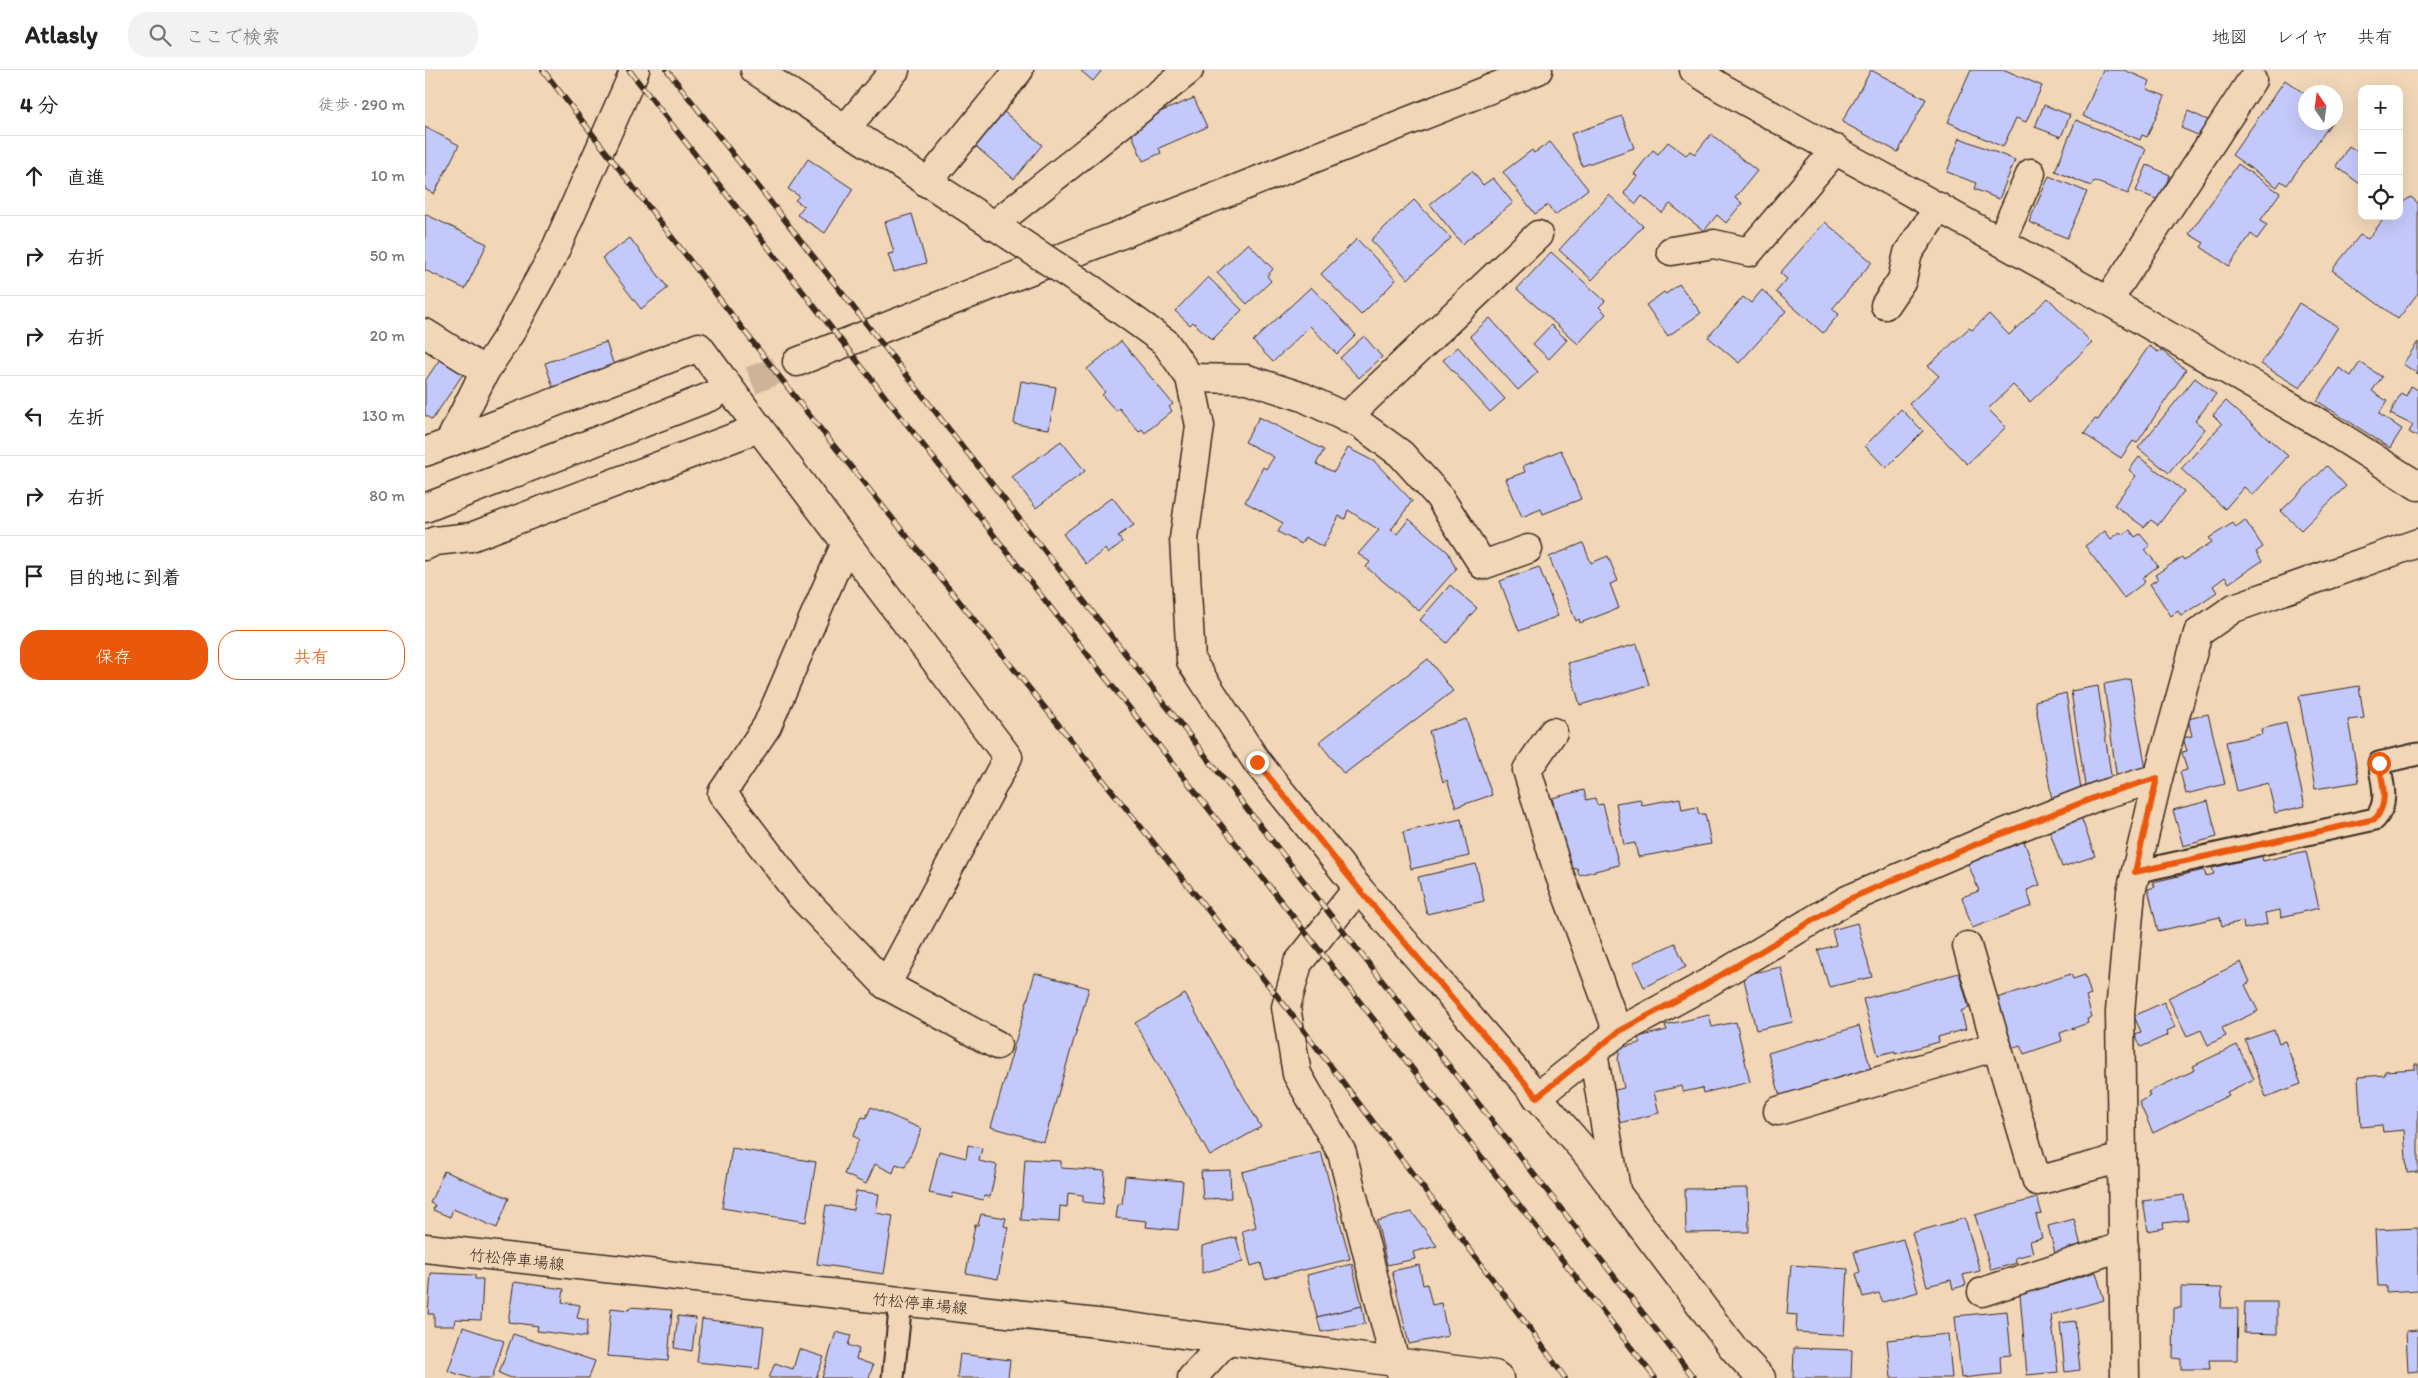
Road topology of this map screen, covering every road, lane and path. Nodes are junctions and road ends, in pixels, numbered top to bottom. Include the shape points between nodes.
1 (635, 70) edge
2 (755, 70) edge
3 (895, 70) edge
4 (1019, 70) edge
5 (1189, 70) edge
6 (1538, 70) edge
7 (1694, 70) edge
8 (2252, 80) dead end
9 (845, 129) junction
10 (1836, 149) junction
11 (2031, 174) dead end
12 (927, 183) junction
13 (1939, 206) junction
14 (1001, 230) junction
15 (1538, 235) dead end
16 (2001, 241) junction
17 (1671, 251) dead end
18 (2108, 300) junction
19 (1885, 305) dead end
20 (425, 333) edge
21 (797, 362) tunnel mouth
22 (485, 371) junction
23 (1190, 378) junction
24 (712, 396) tunnel mouth
25 (1346, 418) junction
26 (759, 428) junction
27 (437, 448) edge
28 (2418, 486) edge
29 (425, 508) edge
30 (846, 543) junction
31 (2418, 543) edge
32 (425, 546) edge
33 (1528, 549) dead end
34 (1553, 732) dead end
35 (2418, 754) edge
36 (2157, 778) junction
37 (2135, 872) junction
38 (1358, 888) junction
39 (1967, 946) dead end
40 (887, 985) junction
41 (1618, 1032) junction
42 (997, 1045) dead end
43 (1997, 1046) junction
44 (1593, 1052) junction
45 (1537, 1097) junction
46 (1778, 1111) dead end
47 (2122, 1158) junction
48 (1617, 1194) junction
49 (2124, 1246) junction
50 (425, 1248) edge
51 (1982, 1292) dead end
52 (901, 1301) junction
53 (1227, 1340) junction
54 (1400, 1370) edge
55 (893, 1378) edge
56 (1192, 1378) edge
57 (1499, 1378) edge
58 (1761, 1378) edge
59 (2125, 1378) edge

1 - 22 street via 553,255
2 - 9 street
3 - 9 street
4 - 12 street
5 - 14 street
6 - 21 street
7 - 10 street
8 - 18 street
9 - 12 street
10 - 13 street
10 - 17 street via 1749,252 1713,244
11 - 16 street
12 - 14 street
13 - 16 street
13 - 19 street via 1908,253 1902,280
14 - 23 street, bridge via 1165,342
15 - 25 street
16 - 18 street
18 - 28 street via 2319,423
20 - 22 street
22 - 27 street
23 - 25 street via 1247,379 1303,397
23 - 38 street via 1200,426 1184,539 1191,661 1257,762
24 - 29 street
25 - 33 street via 1360,424 1401,454 1438,495 1483,565
26 - 27 street via 699,348
26 - 30 street
26 - 32 street via 471,537 435,541
30 - 40 street via 1008,757
30 - 40 street via 767,726 722,793 797,893
31 - 36 street via 2233,608 2197,632
34 - 41 street via 1527,770 1557,868
35 - 37 lane via 2379,763 2385,801 2375,819
36 - 37 street
36 - 41 street via 2101,795 1984,841 1847,900
37 - 47 street via 2120,1012
38 - 45 street
38 - 54 street via 1298,963 1287,1007 1297,1074 1342,1153
39 - 43 street
40 - 42 street
41 - 44 street
43 - 46 street
43 - 47 street via 2037,1181
44 - 45 street
44 - 48 street
45 - 48 street
47 - 49 street
48 - 58 street via 1734,1350
49 - 51 street
49 - 59 street
50 - 52 street, 竹松停車場線
52 - 53 street, 竹松停車場線
52 - 55 lane
53 - 54 street, 竹松停車場線
53 - 56 street
54 - 57 street, 竹松停車場線 via 1495,1375

